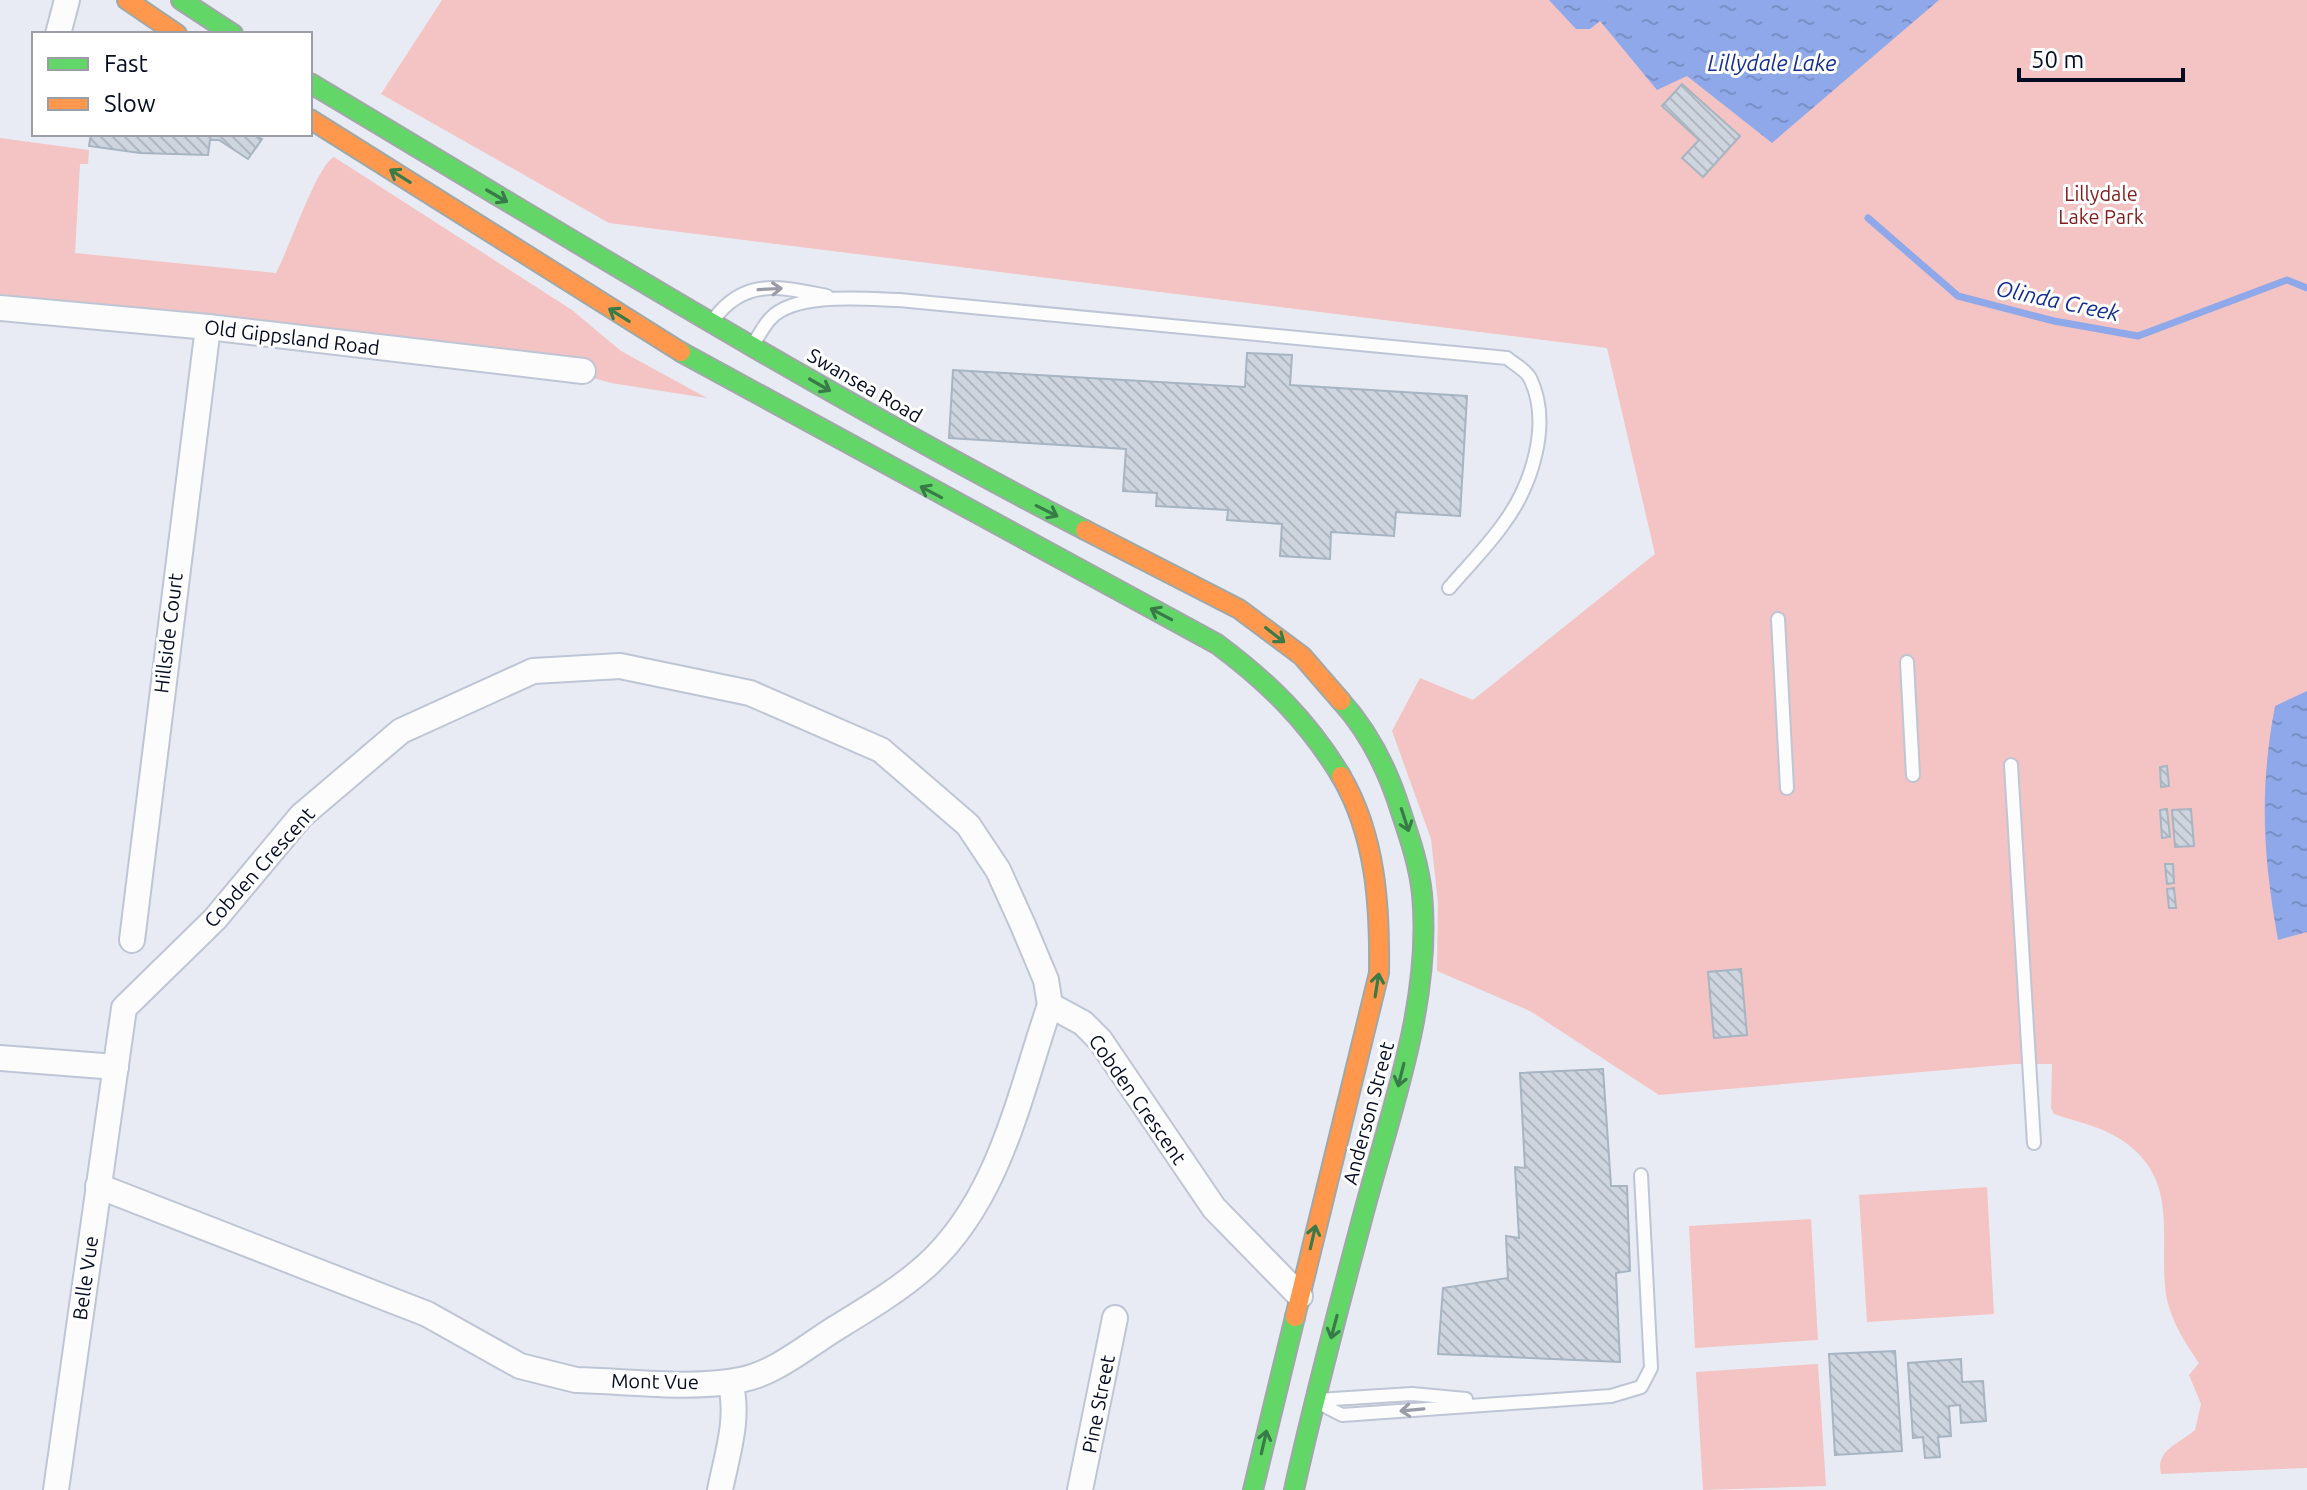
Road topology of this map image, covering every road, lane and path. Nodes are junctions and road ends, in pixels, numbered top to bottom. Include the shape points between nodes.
1 (67, 0) edge
2 (127, 0) edge
3 (181, 0) edge
4 (59, 32) edge
5 (174, 32) edge
6 (230, 32) edge
7 (312, 84) edge
8 (312, 120) edge
9 (651, 286) junction
10 (842, 299) junction
11 (0, 308) edge
12 (711, 323) junction
13 (208, 327) junction
14 (645, 332) junction
15 (752, 346) junction
16 (710, 370) junction
17 (583, 371) dead end
18 (1449, 588) dead end
19 (1778, 619) dead end
20 (1907, 662) dead end
21 (1375, 748) joint
22 (2011, 765) dead end
23 (1913, 775) dead end
24 (1787, 788) dead end
25 (132, 940) dead end
26 (1050, 1005) junction
27 (0, 1058) edge
28 (116, 1067) junction
29 (1387, 1130) junction
30 (2034, 1143) dead end
31 (1641, 1175) dead end
32 (98, 1186) junction
33 (1314, 1295) junction
34 (1115, 1318) dead end
35 (730, 1382) junction
36 (1275, 1395) junction
37 (1314, 1400) junction
38 (56, 1490) edge
39 (720, 1490) edge
40 (1080, 1490) edge
41 (1253, 1490) edge
42 (1294, 1490) edge

1 - 4 street
2 - 5 main road
3 - 6 main road
7 -> 9 main road, Swansea Road
14 -> 8 main road
9 - 12 main road, Swansea Road
9 - 14 main road via 655,313
12 -> 10 lane via 740,292 778,287
10 - 15 lane via 784,309 771,317
10 - 18 lane via 958,303 1507,358 1529,375 1536,399 1539,426 1530,476 1506,522
11 - 13 street, Old Gippsland Road
12 - 15 main road, Swansea Road
12 - 16 main road
13 - 17 street, Old Gippsland Road
13 - 25 street, Hillside Court
14 - 16 main road
15 - 16 main road
15 -> 21 main road, Swansea Road via 996,484 1239,609 1329,683
33 -> 16 main road, Anderson Street via 1373,1009 1382,938 1375,865 1362,819 1328,750 1280,692 1217,644
19 - 24 lane
20 - 23 lane
21 -> 29 main road, Anderson Street via 1406,819 1423,921 1416,1012
22 - 30 lane
26 - 28 street, Cobden Crescent via 1046,980 1022,923 977,836 881,750 750,693 620,666 533,671 401,731 301,816 215,919 124,1008
26 - 33 street, Cobden Crescent via 1083,1023 1100,1040 1214,1208
26 - 35 street, Mont Vue via 1005,1141 951,1239 917,1274 865,1310 767,1370
27 - 28 street
28 - 32 street, Belle Vue
29 - 33 main road via 1349,1206
29 -> 37 main road, Anderson Street
31 - 37 lane via 1651,1354 1647,1379 1632,1392 1338,1415
32 - 35 street, Mont Vue via 427,1314 541,1373 576,1380
32 - 38 street, Belle Vue
33 - 36 main road, Anderson Street
34 - 40 street, Pine Street
35 - 39 street via 733,1422
36 - 37 main road
41 -> 36 main road, Anderson Street
37 - 42 main road, Anderson Street

